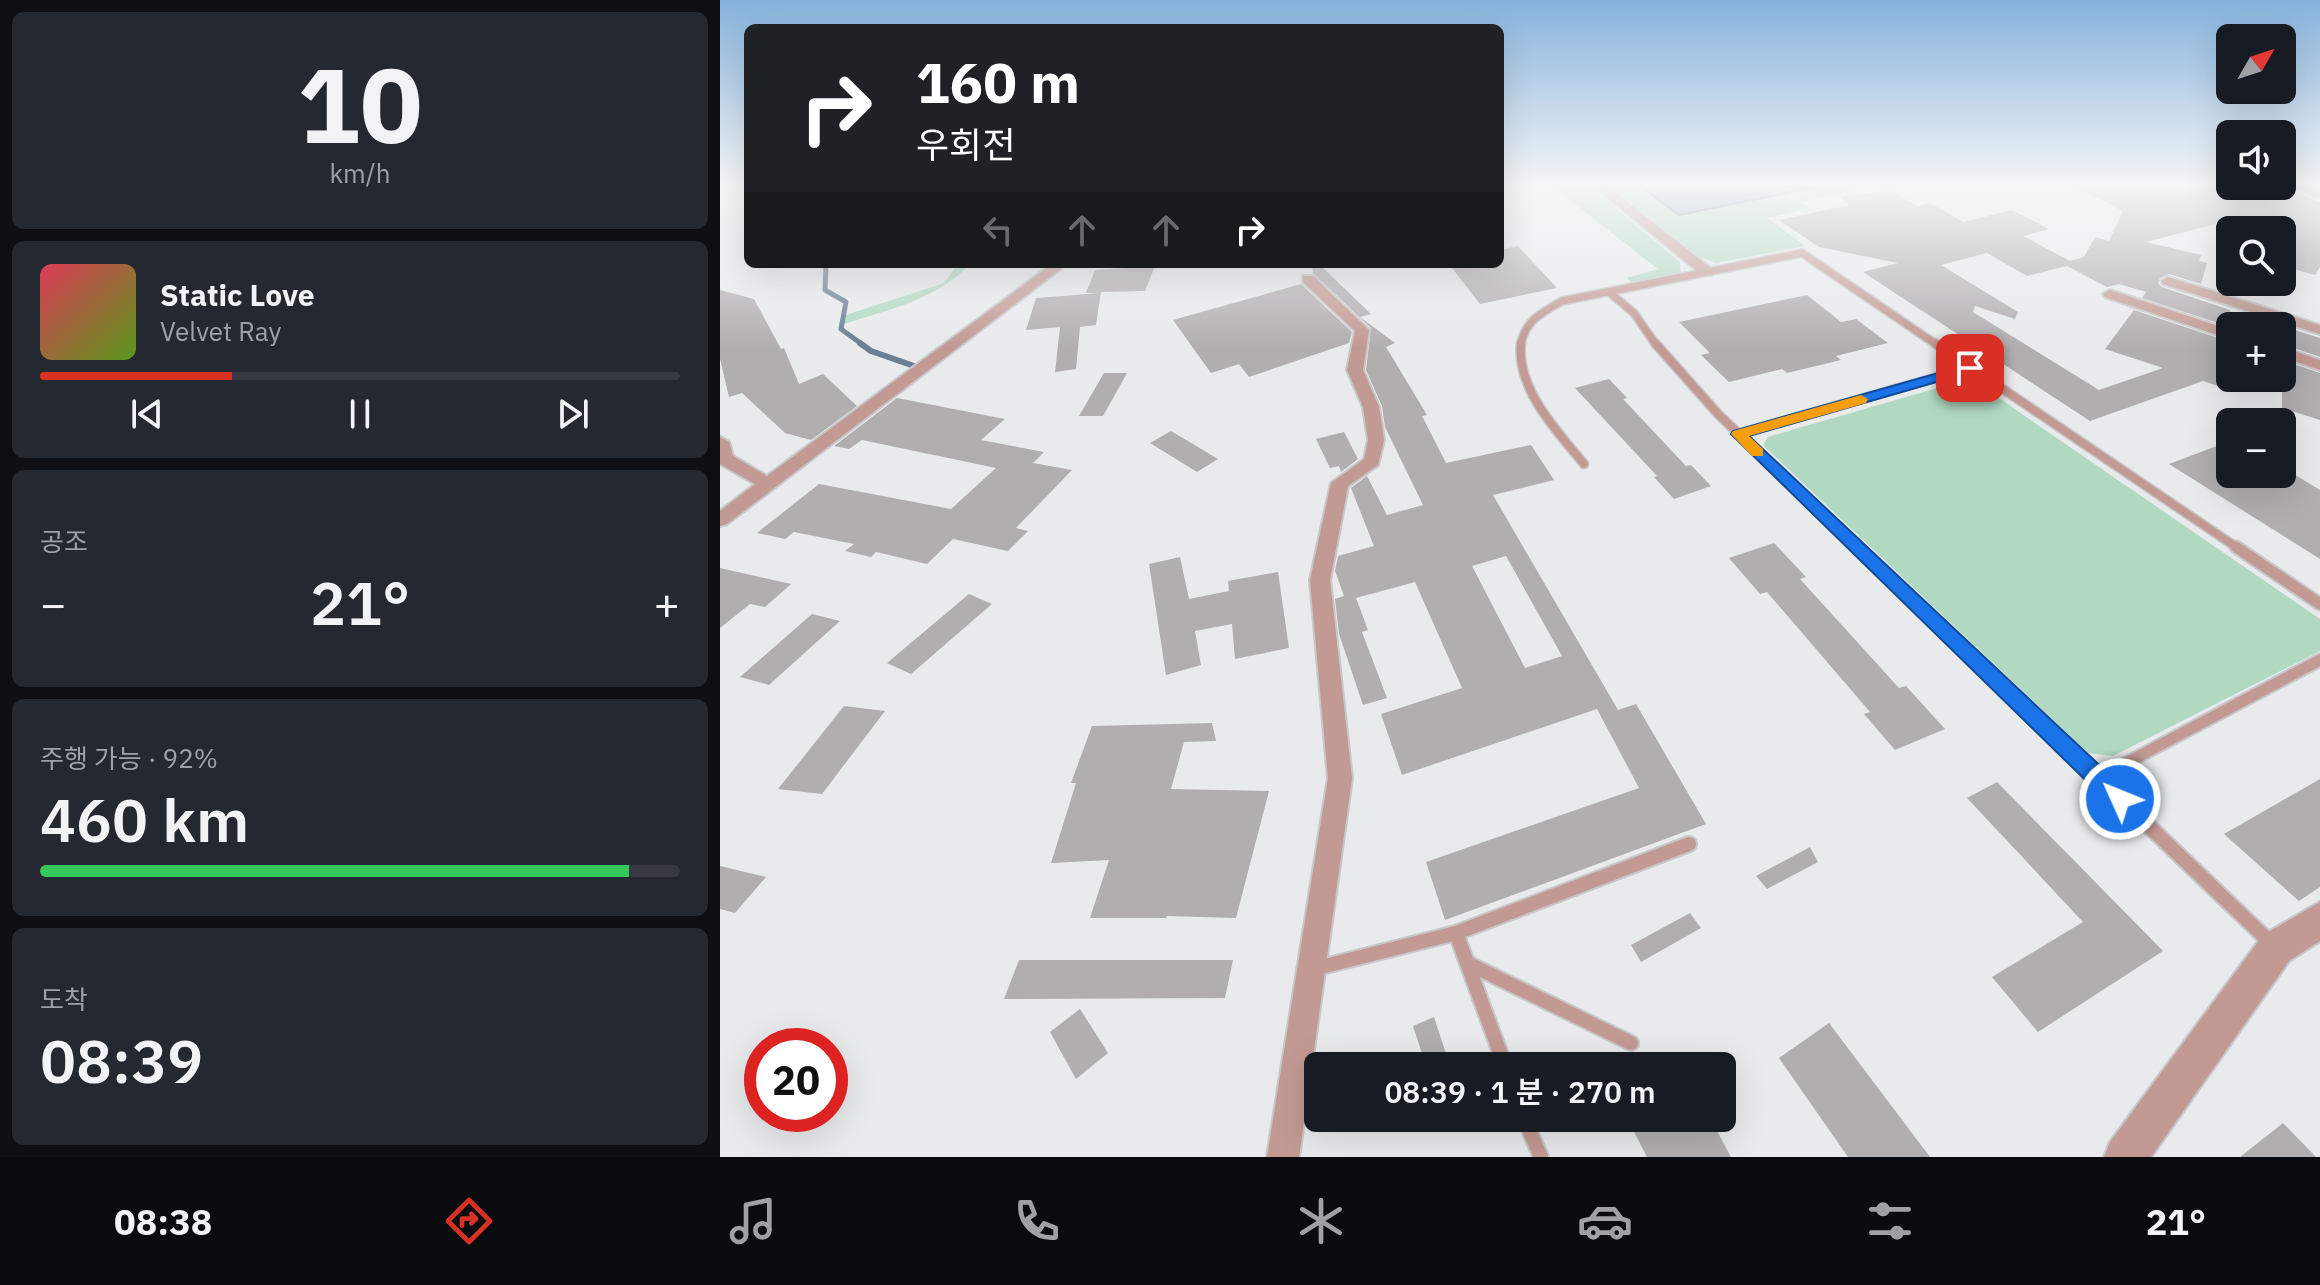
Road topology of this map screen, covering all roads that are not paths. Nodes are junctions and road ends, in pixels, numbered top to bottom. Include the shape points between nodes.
1 (1667, 240) edge
2 (1055, 268) edge
3 (1707, 272) junction
4 (1308, 279) dead end
5 (2168, 281) dead end
6 (1609, 292) junction
7 (2110, 294) dead end
8 (2216, 330) edge
9 (2320, 330) edge
10 (2296, 357) edge
11 (2320, 365) edge
12 (1970, 368) junction
13 (1738, 434) junction
14 (720, 442) edge
15 (1584, 464) dead end
16 (768, 484) junction
17 (720, 520) edge
18 (2320, 604) edge
19 (2320, 660) edge
20 (2098, 778) junction
21 (1689, 844) dead end
22 (2320, 920) edge
23 (1456, 933) junction
24 (2276, 948) junction
25 (1467, 963) junction
26 (1311, 970) junction
27 (1631, 1043) dead end
28 (1500, 1052) edge
29 (1530, 1132) edge
30 (1283, 1157) edge
31 (1541, 1157) edge
32 (2125, 1157) edge

1 - 3 street
2 - 16 street
3 - 6 lane
3 - 12 lane via 1802,253
4 - 26 street via 1362,330 1355,370 1371,407 1376,440 1372,461 1340,483 1320,580 1340,778
5 - 9 street
6 - 13 lane via 1631,306 1659,349
6 - 15 lane via 1541,309 1526,324 1521,344 1526,384
7 - 8 street
10 - 11 street
12 - 13 lane
12 - 18 lane
13 - 20 lane
14 - 16 street via 725,459
16 - 17 street
19 - 20 lane
20 - 24 lane
21 - 23 lane
22 - 24 street
23 - 25 lane
23 - 26 lane
24 - 32 street
25 - 27 lane
25 - 28 lane
26 - 30 street
29 - 31 lane

